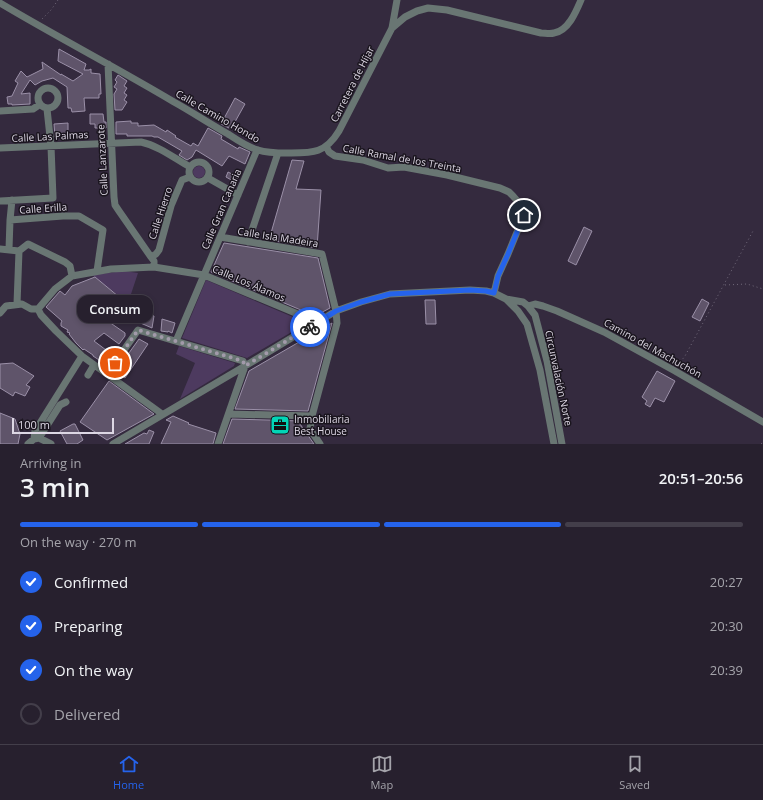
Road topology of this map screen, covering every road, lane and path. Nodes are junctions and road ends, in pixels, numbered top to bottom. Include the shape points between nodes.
1 (58, 0) edge
2 (397, 0) edge
3 (581, 0) edge
4 (0, 4) edge
5 (36, 25) junction
6 (392, 28) junction
7 (108, 64) junction
8 (39, 105) junction
9 (47, 109) junction
10 (0, 111) edge
11 (111, 142) junction
12 (51, 146) junction
13 (326, 146) junction
14 (0, 148) edge
15 (257, 150) junction
16 (278, 153) junction
17 (190, 167) junction
18 (190, 177) junction
19 (208, 178) junction
20 (238, 195) junction
21 (12, 200) junction
22 (0, 201) edge
23 (10, 220) junction
24 (753, 231) dead end
25 (220, 237) junction
26 (248, 242) junction
27 (0, 249) edge
28 (9, 249) junction
29 (19, 251) junction
30 (151, 256) junction
31 (154, 267) junction
32 (97, 271) junction
33 (204, 275) junction
34 (72, 276) junction
35 (724, 285) junction
36 (763, 289) edge
37 (494, 293) junction
38 (506, 299) junction
39 (17, 304) junction
40 (528, 306) junction
41 (38, 309) junction
42 (336, 311) junction
43 (0, 313) edge
44 (317, 322) junction
45 (527, 324) junction
46 (176, 341) junction
47 (82, 356) junction
48 (94, 365) junction
49 (245, 366) junction
50 (675, 371) junction
51 (107, 374) junction
52 (88, 375) dead end
53 (66, 402) dead end
54 (162, 414) junction
55 (228, 414) junction
56 (312, 416) junction
57 (763, 422) edge
58 (36, 439) junction
59 (763, 442) edge
60 (28, 444) edge
61 (51, 444) edge
62 (113, 444) edge
63 (218, 444) edge
64 (320, 444) edge
65 (554, 444) edge
66 (562, 444) edge
67 (761, 444) edge

1 - 5 path
2 - 6 street
3 - 6 street via 572,19 562,30 554,33 541,34 447,10 428,8 405,16
4 - 5 street, Calle Camino Hondo
5 - 7 street, Calle Camino Hondo
6 - 13 street, Carretera de Híjar via 339,131
7 - 11 street, Calle Lanzarote
7 - 15 street, Calle Camino Hondo
8 - 9 street
8 - 9 street via 37,98 40,92 46,88 52,89 57,94 58,101 54,107
8 - 10 street via 33,109
9 - 12 street
11 - 12 street, Calle Las Palmas
11 - 17 street, Calle Las Palmas via 150,144
11 - 30 street, Calle Lanzarote via 115,205
12 - 14 street, Calle Las Palmas
12 - 21 street via 53,198
13 - 16 street, Calle Camino Hondo via 312,153
13 - 37 street, Calle Ramal de los Treinta via 335,156 363,160 388,168 404,167 447,175 509,192 520,204 524,215 498,276
15 - 16 street, Calle Camino Hondo
15 - 20 street, Calle Gran Canaria
16 - 26 street
17 - 18 street
17 - 19 street via 196,163 206,164
18 - 19 street via 197,183
18 - 30 street, Calle Hierro via 182,180 171,206 159,250
19 - 20 street
20 - 25 street, Calle Gran Canaria
21 - 22 street
21 - 23 street, Calle Erilla
23 - 28 street, Calle Erilla
23 - 32 street, Calle Erilla via 80,216 103,230
24 - 35 path
25 - 26 street, Calle Isla Madeira
25 - 33 street, Calle Gran Canaria
26 - 42 street, Calle Isla Madeira via 322,254
27 - 28 street
28 - 29 street
29 - 34 street via 28,244 65,262 70,266
29 - 39 street
30 - 31 street, Calle Lanzarote
31 - 32 street, Calle Los Álamos
31 - 33 street, Calle Los Álamos
32 - 34 street, Calle Los Álamos
33 - 44 street, Calle Los Álamos
33 - 46 street, Calle Gran Canaria
34 - 41 street, Calle Los Álamos via 55,289
35 - 36 path via 748,284
35 - 50 path
37 - 38 street
37 - 42 street via 470,290 390,294
38 - 40 street via 523,302
38 - 45 street, Circunvalación Norte via 518,310
39 - 41 street
39 - 43 street via 6,306
40 - 45 street
40 - 50 street, Camino del Machuchón via 535,304 550,308 604,332
40 - 66 street, Circunvalación Norte via 535,315 547,361
41 - 47 street
42 - 44 street
42 - 56 street via 337,323
44 - 49 street
45 - 65 street, Circunvalación Norte via 540,370
46 - 49 street via 243,361
46 - 51 street via 138,330
47 - 48 street
47 - 58 street via 35,431
48 - 51 street
48 - 52 street
49 - 54 street
49 - 55 street
50 - 57 street, Camino del Machuchón
51 - 54 street
53 - 58 street via 60,405
54 - 62 street
55 - 56 street
55 - 63 street
56 - 64 street via 310,429
58 - 60 street
58 - 61 street
59 - 67 path

